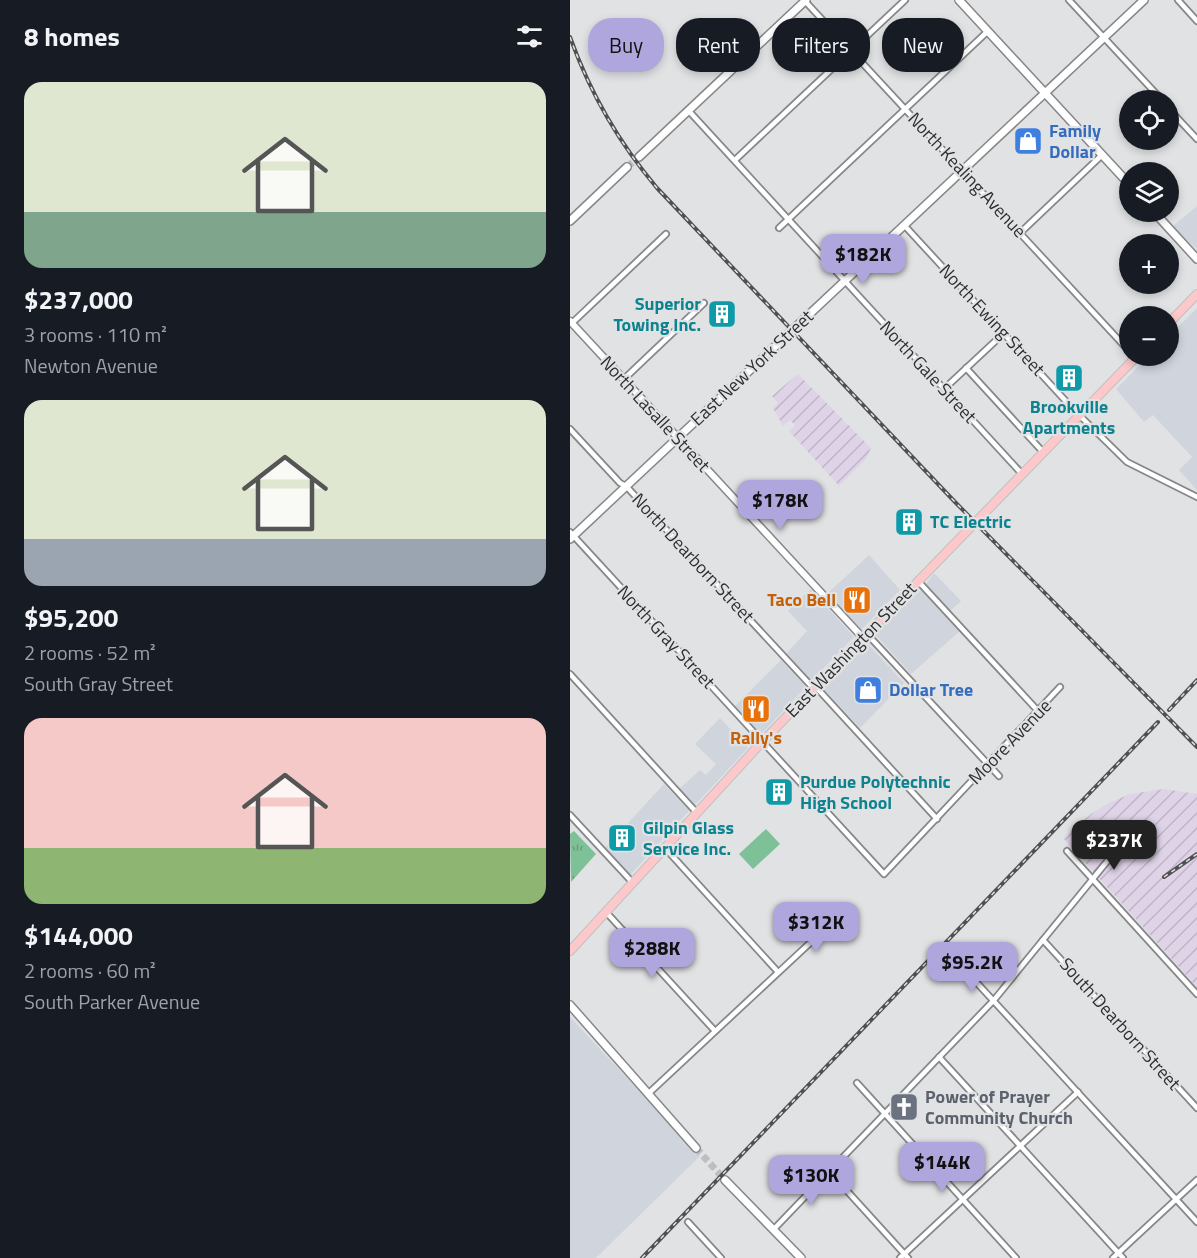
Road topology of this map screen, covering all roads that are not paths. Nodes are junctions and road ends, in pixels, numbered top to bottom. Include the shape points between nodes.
1 (805, 0) edge
2 (905, 0) edge
3 (958, 0) edge
4 (1069, 0) edge
5 (1144, 0) edge
6 (1178, 0) edge
7 (822, 18) edge
8 (1197, 21) edge
9 (870, 32) edge
10 (988, 32) junction
11 (1104, 38) junction
12 (870, 70) edge
13 (828, 72) edge
14 (1153, 90) edge
15 (1044, 93) junction
16 (906, 109) junction
17 (688, 110) junction
18 (1179, 120) edge
19 (1197, 139) edge
20 (1102, 155) junction
21 (639, 157) tunnel mouth
22 (735, 160) junction
23 (627, 167) tunnel mouth
24 (962, 170) junction
25 (1119, 173) edge
26 (789, 219) junction
27 (570, 221) edge
28 (1163, 222) edge
29 (904, 225) junction
30 (778, 228) dead end
31 (1020, 232) junction
32 (666, 234) dead end
33 (1197, 259) edge
34 (844, 281) junction
35 (1197, 294) edge
36 (704, 303) dead end
37 (1179, 313) edge
38 (571, 322) edge
39 (1004, 333) junction
40 (1119, 339) edge
41 (1124, 366) edge
42 (966, 368) junction
43 (624, 379) junction
44 (944, 389) junction
45 (1079, 415) junction
46 (570, 429) edge
47 (677, 437) junction
48 (1043, 452) junction
49 (1022, 474) junction
50 (626, 486) junction
51 (1197, 497) edge
52 (571, 536) edge
53 (918, 581) junction
54 (865, 636) junction
55 (570, 674) edge
56 (1060, 687) dead end
57 (815, 688) junction
58 (1039, 712) junction
59 (762, 741) junction
60 (988, 765) junction
61 (999, 776) dead end
62 (697, 813) junction
63 (570, 815) edge
64 (937, 819) junction
65 (665, 848) junction
66 (1118, 848) dead end
67 (1066, 851) dead end
68 (884, 874) joint
69 (1092, 880) junction
70 (633, 884) junction
71 (606, 912) junction
72 (840, 915) dead end
73 (1043, 940) junction
74 (570, 951) edge
75 (966, 971) dead end
76 (778, 972) junction
77 (1197, 994) edge
78 (994, 1000) junction
79 (570, 1005) edge
80 (573, 1014) edge
81 (715, 1031) junction
82 (939, 1057) junction
83 (857, 1083) dead end
84 (1078, 1092) junction
85 (649, 1093) junction
86 (1197, 1108) edge
87 (884, 1114) junction
88 (698, 1146) tunnel mouth
89 (1020, 1146) junction
90 (829, 1171) junction
91 (727, 1178) tunnel mouth
92 (1197, 1180) edge
93 (962, 1199) junction
94 (1176, 1200) junction
95 (688, 1222) dead end
96 (1197, 1222) edge
97 (774, 1229) junction
98 (1118, 1253) junction
99 (906, 1256) edge
100 (721, 1258) edge
101 (801, 1258) edge
102 (900, 1258) edge
103 (1016, 1258) edge
104 (1113, 1258) edge
105 (1123, 1258) edge

1 - 7 street, North Kealing Avenue
1 - 17 main road
2 - 9 street
3 - 10 main road
4 - 11 street
5 - 11 main road, East New York Street
6 - 8 street
10 - 15 main road
10 - 16 street
11 - 14 street
11 - 15 main road, East New York Street
12 - 16 street, North Kealing Avenue
13 - 22 street
15 - 20 main road
15 - 24 main road, East New York Street
16 - 24 street, North Kealing Avenue
16 - 26 street
17 - 21 main road
17 - 22 street, North Gale Street
18 - 19 street
20 - 25 main road
20 - 31 street
22 - 26 street, North Gale Street
23 - 27 main road
24 - 29 main road, East New York Street
24 - 31 street, North Kealing Avenue
26 - 30 street
26 - 34 street, North Gale Street
28 - 33 main road
29 - 34 main road, East New York Street
29 - 39 street, North Ewing Street
31 - 40 street, North Kealing Avenue
32 - 38 street
34 - 44 street, North Gale Street
34 - 47 main road, East New York Street
35 - 37 main road
36 - 43 street
38 - 43 street, North Lasalle Street
39 - 42 street
39 - 45 street, North Ewing Street
41 - 45 main road, East Washington Street
42 - 44 street
42 - 48 street
43 - 47 street, North Lasalle Street
44 - 49 street, North Gale Street
45 - 48 main road, East Washington Street
45 - 51 street, North Ewing Street via 1127,462
46 - 50 street, North Dearborn Street
47 - 50 main road, East New York Street
47 - 54 street, North Lasalle Street
48 - 49 main road, East Washington Street
49 - 53 main road, East Washington Street
50 - 52 main road, East New York Street
50 - 57 street, North Dearborn Street
52 - 59 street, North Gray Street
53 - 54 main road, East Washington Street
53 - 58 street
54 - 57 main road, East Washington Street
54 - 60 street
55 - 62 street
56 - 58 street, Moore Avenue
57 - 59 main road, East Washington Street
57 - 64 street
58 - 60 street, Moore Avenue
59 - 62 main road, East Washington Street
59 - 68 street, North Gray Street
60 - 61 street
60 - 64 street, Moore Avenue
62 - 65 main road, East Washington Street
63 - 70 street
64 - 68 street, Moore Avenue
65 - 70 main road, East Washington Street
65 - 76 street
66 - 69 street
67 - 69 street
69 - 73 street
69 - 77 street
70 - 71 main road, East Washington Street
71 - 74 main road, East Washington Street
71 - 81 street
72 - 76 street
73 - 78 street
73 - 86 street, South Dearborn Street
75 - 78 street
76 - 81 street
78 - 82 street
78 - 84 street
79 - 80 main road
80 - 85 main road
81 - 85 street
82 - 87 street
82 - 89 street
83 - 87 street
84 - 89 street
84 - 94 street
85 - 88 main road
87 - 90 street
87 - 93 street
89 - 93 street
89 - 98 street
90 - 97 street
90 - 99 street
91 - 97 main road
92 - 94 street
93 - 99 street
93 - 103 street
94 - 96 street
94 - 98 street
95 - 100 street
97 - 101 main road
98 - 104 street
98 - 105 street
99 - 102 street

